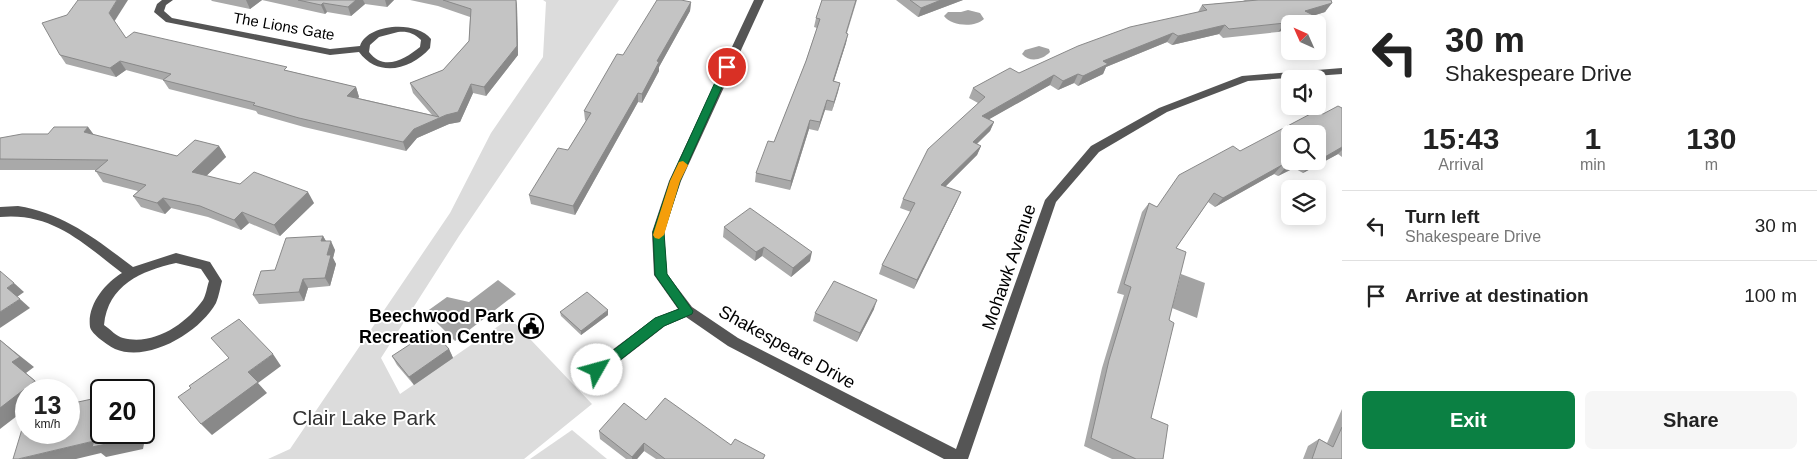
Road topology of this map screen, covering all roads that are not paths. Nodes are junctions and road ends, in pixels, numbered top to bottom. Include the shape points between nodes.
1 (168, 0) edge
2 (759, 0) edge
3 (363, 49) junction
4 (1342, 71) edge
5 (0, 212) edge
6 (131, 273) junction
7 (687, 311) junction
8 (597, 370) dead end
9 (960, 459) edge

1 - 3 street, The Lions Gate via 159,12 169,20 330,52
2 - 7 street, Shakespeare Drive via 675,181 658,232 661,275
3 - 3 street via 364,56 375,64 394,65 415,58 427,44 422,34 397,29 377,35
4 - 9 street, Mohawk Avenue via 1246,78 1163,110 1096,149 1051,200
5 - 6 street via 9,210 46,215
6 - 6 street via 111,290 100,305 98,327 105,339 119,346 160,342 181,332 206,310 214,295 216,282 212,270 193,259 156,262
7 - 8 street via 660,322
7 - 9 street, Shakespeare Drive via 733,342

